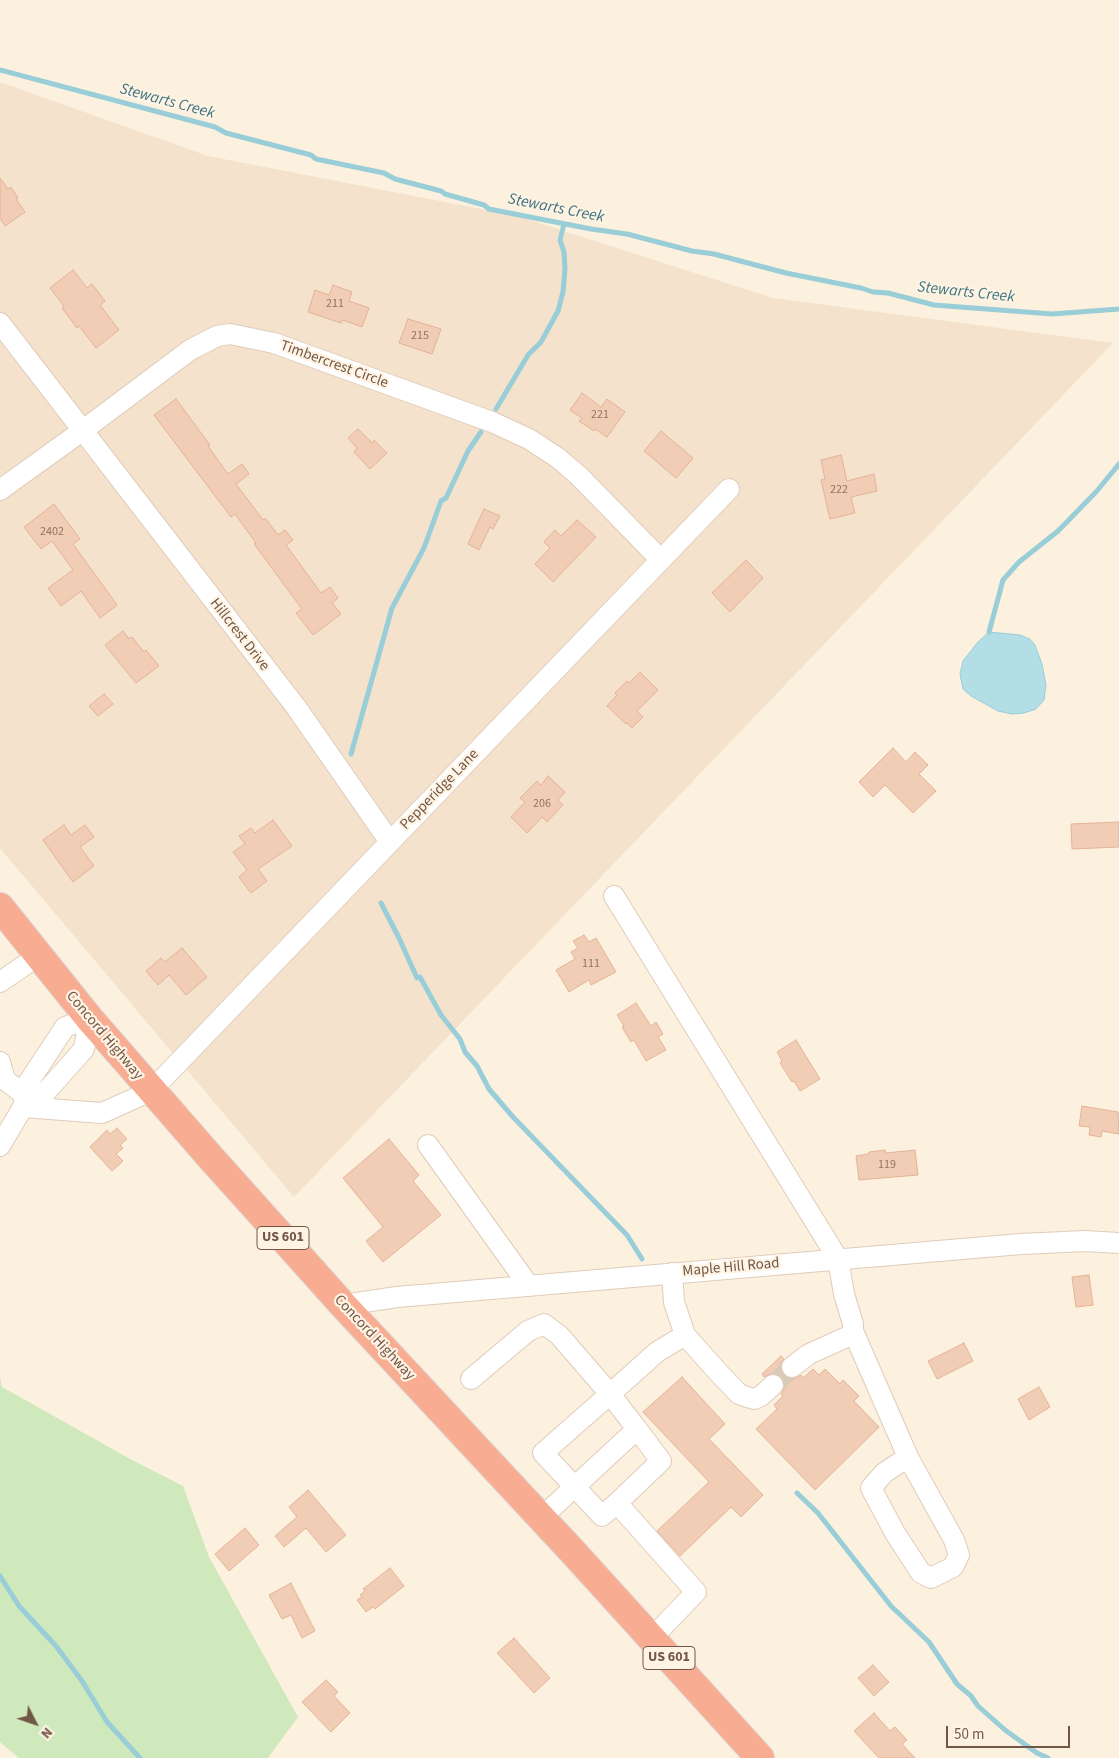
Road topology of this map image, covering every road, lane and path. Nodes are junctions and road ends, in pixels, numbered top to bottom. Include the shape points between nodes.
1 (0, 323) edge
2 (82, 432) junction
3 (729, 489) dead end
4 (0, 490) edge
5 (661, 560) junction
6 (390, 842) junction
7 (614, 896) dead end
8 (0, 907) edge
9 (38, 956) junction
10 (0, 982) edge
11 (89, 1018) junction
12 (0, 1062) edge
13 (151, 1091) junction
14 (24, 1101) junction
15 (428, 1145) dead end
16 (0, 1146) edge
17 (1119, 1243) edge
18 (838, 1259) junction
19 (672, 1273) junction
20 (528, 1286) junction
21 (343, 1304) junction
22 (853, 1331) junction
23 (685, 1335) junction
24 (792, 1367) tunnel mouth
25 (471, 1379) dead end
26 (773, 1385) tunnel mouth
27 (610, 1394) junction
28 (637, 1429) junction
29 (908, 1457) junction
30 (574, 1487) junction
31 (617, 1503) junction
32 (541, 1518) junction
33 (651, 1638) junction
34 (760, 1758) edge

1 - 2 street, Hillcrest Drive
2 - 4 street, Timbercrest Circle
2 - 5 street, Timbercrest Circle via 190,350 217,336 230,334 274,343 492,422 529,439 579,476
2 - 6 street, Hillcrest Drive via 296,707
3 - 5 street, Pepperidge Lane
5 - 6 street, Pepperidge Lane
6 - 13 street, Pepperidge Lane
7 - 18 street
8 - 9 highway, Concord Highway / US 601
9 - 10 street
9 - 11 highway, Concord Highway / US 601
11 - 13 highway, Concord Highway / US 601
11 - 14 street via 65,1026 28,1083
11 - 14 street via 84,1049 44,1094
12 - 14 street via 5,1080
13 - 14 street via 102,1113
13 - 21 highway, Concord Highway / US 601
14 - 16 street
15 - 20 street
17 - 18 street, Maple Hill Road via 1053,1241
18 - 19 street, Maple Hill Road
18 - 22 street
19 - 20 street, Maple Hill Road
19 - 23 street via 674,1302
20 - 21 street, Maple Hill Road
21 - 32 highway, Concord Highway / US 601
22 - 24 street via 849,1336 809,1354
22 - 29 street
23 - 26 street via 739,1394 754,1399
23 - 27 street via 657,1352
25 - 27 street via 528,1331 544,1324 559,1335
27 - 28 street
27 - 30 street via 543,1454
28 - 30 street
28 - 31 street via 662,1461
29 - 29 street via 959,1555 953,1567 931,1578 921,1573 871,1488 884,1473
30 - 31 street via 602,1516
30 - 32 street
31 - 33 street via 696,1592
32 - 33 highway, Concord Highway / US 601
33 - 34 highway, Concord Highway / US 601

